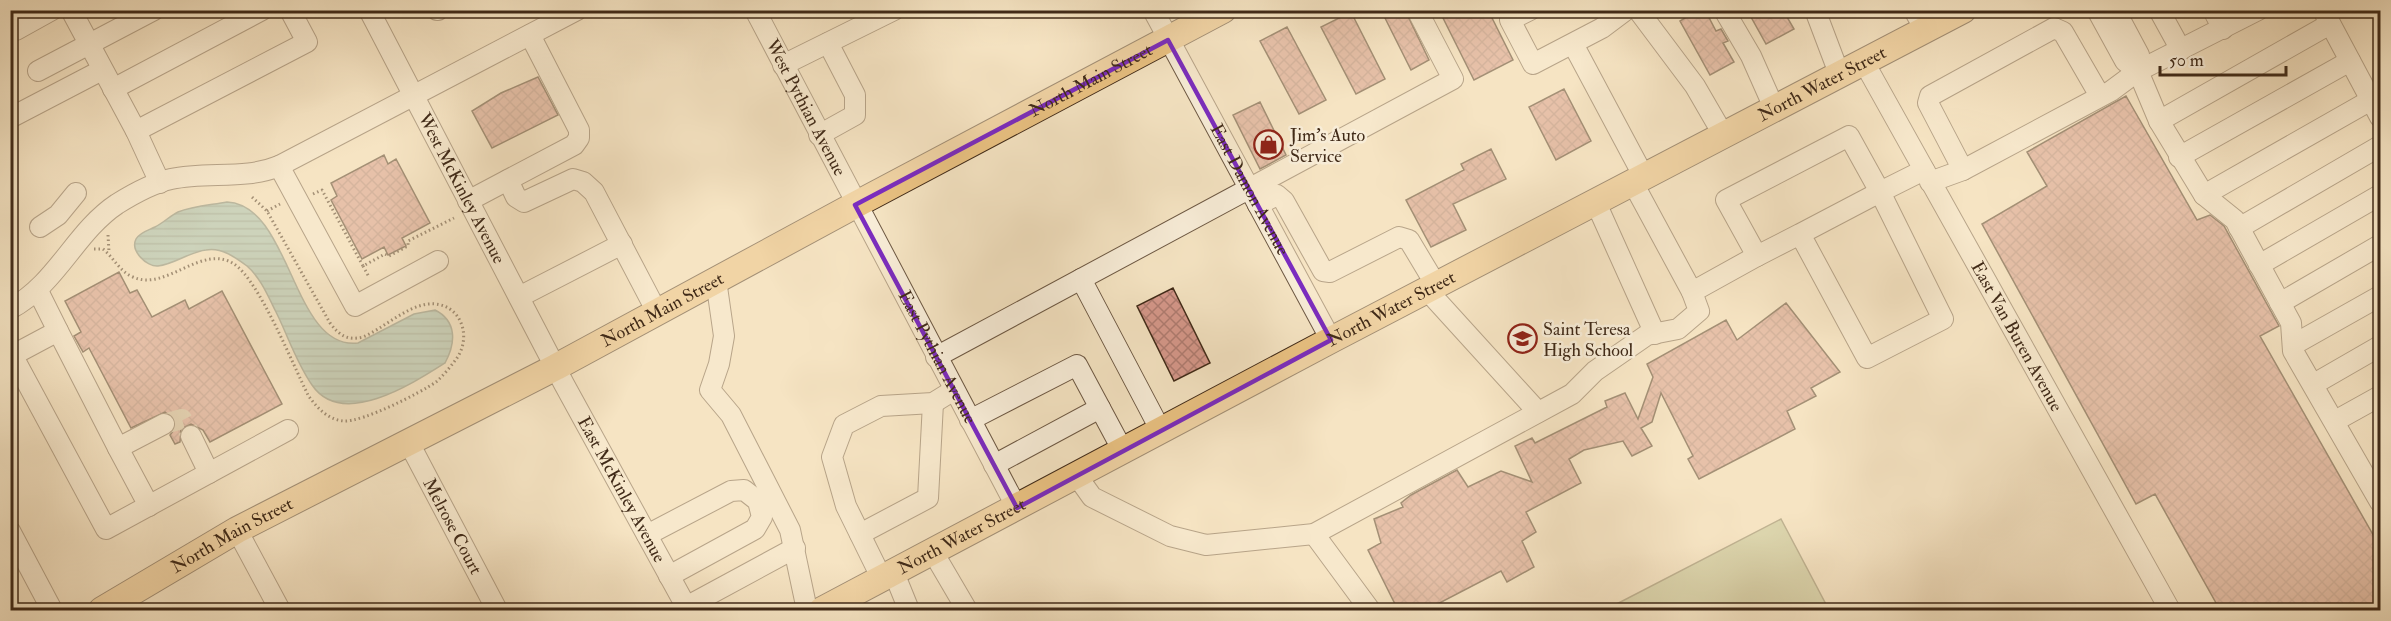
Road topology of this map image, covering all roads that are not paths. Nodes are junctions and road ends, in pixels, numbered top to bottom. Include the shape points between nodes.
1 (52, 10) edge
2 (71, 10) edge
3 (154, 10) edge
4 (262, 10) edge
5 (290, 10) edge
6 (369, 10) edge
7 (577, 10) edge
8 (754, 10) edge
9 (894, 10) edge
10 (1153, 10) edge
11 (1223, 10) edge
12 (1417, 10) edge
13 (1530, 10) edge
14 (1626, 10) edge
15 (1638, 10) edge
16 (1724, 10) edge
17 (1815, 10) edge
18 (1963, 10) edge
19 (2097, 10) edge
20 (2115, 10) edge
21 (2159, 10) edge
22 (2213, 10) edge
23 (2258, 10) edge
24 (1508, 15) edge
25 (2326, 17) edge
26 (1920, 20) edge
27 (2223, 29) junction
28 (16, 30) dead end
29 (530, 35) junction
30 (1168, 40) junction
31 (828, 43) junction
32 (1573, 44) junction
33 (88, 45) junction
34 (2181, 50) junction
35 (2350, 61) junction
36 (1864, 63) junction
37 (783, 65) junction
38 (102, 70) junction
39 (38, 71) dead end
40 (2138, 71) junction
41 (1840, 76) junction
42 (113, 89) junction
43 (413, 96) junction
44 (2100, 96) junction
45 (2376, 108) edge
46 (1774, 110) junction
47 (10, 118) edge
48 (2159, 121) junction
49 (136, 131) junction
50 (819, 135) junction
51 (1724, 136) junction
52 (2380, 146) edge
53 (2179, 158) junction
54 (279, 166) junction
55 (1963, 170) junction
56 (1927, 176) junction
57 (508, 180) junction
58 (1638, 180) junction
59 (160, 183) junction
60 (1880, 192) junction
61 (76, 193) dead end
62 (2204, 195) junction
63 (2380, 195) edge
64 (1253, 197) junction
65 (468, 201) junction
66 (1596, 203) junction
67 (855, 205) junction
68 (40, 227) dead end
69 (2239, 228) junction
70 (1800, 234) junction
71 (622, 244) junction
72 (2380, 245) edge
73 (1757, 256) junction
74 (438, 261) dead end
75 (2259, 265) junction
76 (1081, 279) junction
77 (716, 280) junction
78 (1431, 288) junction
79 (38, 291) junction
80 (1692, 292) junction
81 (2380, 296) edge
82 (519, 297) junction
83 (2280, 303) junction
84 (10, 309) edge
85 (657, 312) junction
86 (58, 331) junction
87 (1655, 334) junction
88 (1331, 340) junction
89 (2293, 345) junction
90 (2380, 346) edge
91 (12, 353) edge
92 (936, 357) junction
93 (556, 367) junction
94 (2314, 384) junction
95 (954, 390) junction
96 (2380, 396) edge
97 (933, 403) junction
98 (1100, 408) junction
99 (1538, 412) junction
100 (970, 420) junction
101 (2336, 421) junction
102 (164, 424) tunnel mouth
103 (288, 430) dead end
104 (1161, 431) junction
105 (191, 436) tunnel mouth
106 (409, 443) junction
107 (118, 448) junction
108 (1123, 451) junction
109 (994, 465) junction
110 (209, 473) junction
111 (1077, 476) junction
112 (765, 497) junction
113 (2380, 498) edge
114 (149, 506) junction
115 (1017, 508) junction
116 (237, 530) junction
117 (10, 531) edge
118 (860, 534) junction
119 (1314, 534) junction
120 (647, 535) junction
121 (795, 548) junction
122 (933, 552) junction
123 (669, 576) junction
124 (888, 576) junction
125 (687, 609) edge
126 (52, 610) edge
127 (102, 610) edge
128 (280, 610) edge
129 (497, 610) edge
130 (807, 610) edge
131 (822, 610) edge
132 (909, 610) edge
133 (967, 610) edge
134 (1370, 610) edge
135 (2170, 610) edge

1 - 28 street
2 - 33 street
3 - 33 street
4 - 42 street
5 - 49 street via 307,42
6 - 43 street, West McKinley Avenue
7 - 29 street
8 - 37 street, West Pythian Avenue
9 - 31 street
10 - 30 street, East Damon Avenue
11 - 30 main road, North Main Street
12 - 64 street via 1452,79
13 - 24 street
14 - 32 street
15 - 51 street via 1695,86
16 - 46 street
17 - 41 street
18 - 26 main road, North Water Street
19 - 40 street via 2125,61
20 - 40 street via 2139,55
21 - 34 street
22 - 27 street
23 - 27 street
24 - 32 street via 1533,64
25 - 35 street
25 - 48 street
26 - 36 main road, North Water Street
27 - 34 street
29 - 43 street
29 - 57 street via 579,130 579,138 574,145
30 - 64 street, East Damon Avenue
30 - 67 main road, North Main Street
31 - 37 street
31 - 50 street via 855,95 855,115
32 - 58 street
33 - 38 street
33 - 39 street
34 - 40 street
35 - 45 street
35 - 53 street
36 - 41 main road, North Water Street
36 - 56 street, East Van Buren Avenue
37 - 50 street, West Pythian Avenue
38 - 42 street
38 - 47 street
40 - 44 street
40 - 48 street
41 - 46 main road, North Water Street
42 - 49 street
43 - 54 street
43 - 65 street, West McKinley Avenue
44 - 55 street
44 - 55 street via 2063,32 2054,28 1930,96 1928,103
45 - 62 street
46 - 51 main road, North Water Street
48 - 53 street
49 - 59 street
50 - 67 street, West Pythian Avenue
51 - 58 main road, North Water Street
52 - 69 street
53 - 62 street
54 - 59 street via 259,173 186,177
54 - 74 street via 355,306
55 - 56 street
56 - 60 street
56 - 135 street, East Van Buren Avenue
57 - 65 street
57 - 71 street via 524,202 573,179 583,182 594,192
58 - 66 main road, North Water Street
58 - 80 street
59 - 79 street via 107,212
60 - 70 street
60 - 70 street via 1943,320 1867,358
60 - 73 street via 1850,136 1829,146 1726,200
61 - 68 street via 58,215
62 - 69 street via 2235,220
63 - 75 street
64 - 76 street
64 - 78 street via 1277,195 1284,201 1323,271 1330,272 1399,237 1409,240
64 - 88 street, East Damon Avenue
65 - 82 street, West McKinley Avenue
66 - 78 main road, North Water Street
66 - 87 street
67 - 77 main road, North Main Street
67 - 92 street, East Pythian Avenue
69 - 75 street
70 - 73 street
71 - 82 street
71 - 85 street
72 - 83 street
73 - 80 street
75 - 83 street
76 - 92 street
76 - 104 street
77 - 85 main road, North Main Street
77 - 112 street via 724,336 710,390 731,415
78 - 88 main road, North Water Street
78 - 99 street
79 - 84 street
79 - 86 street
80 - 87 street via 1699,311 1678,329
81 - 89 street
82 - 93 street, West McKinley Avenue
83 - 89 street via 2291,323
85 - 93 main road, North Main Street
86 - 91 street
86 - 107 street
87 - 99 street via 1647,335 1595,371 1572,394
88 - 104 main road, North Water Street
89 - 94 street
90 - 94 street
91 - 114 street via 106,529
92 - 95 street, East Pythian Avenue
93 - 106 main road, North Main Street
93 - 120 street, East McKinley Avenue
94 - 101 street
95 - 97 street
95 - 100 street, East Pythian Avenue
96 - 101 street
97 - 118 street via 928,498
97 - 118 street via 881,406 844,424 832,457 846,506
98 - 100 street via 1077,365
98 - 108 street
98 - 109 street
99 - 119 street
100 - 109 street, East Pythian Avenue
101 - 113 street
102 - 107 street
103 - 110 street
104 - 108 main road, North Water Street
105 - 110 street
106 - 116 main road, North Main Street
106 - 129 street, Melrose Court
107 - 114 street
108 - 111 main road, North Water Street
109 - 115 street, East Pythian Avenue
110 - 114 street
111 - 115 main road, North Water Street
111 - 119 street via 1092,497 1179,538 1206,544
112 - 120 street via 731,490
112 - 121 street via 790,530
112 - 123 street via 762,517 755,529
115 - 122 main road, North Water Street
116 - 127 main road, North Main Street
116 - 128 street
117 - 126 street
118 - 124 street
119 - 134 street
120 - 123 street, East McKinley Avenue
121 - 125 street
121 - 130 street
122 - 124 main road, North Water Street
122 - 133 street
123 - 125 street, East McKinley Avenue
124 - 131 main road, North Water Street
124 - 132 street

